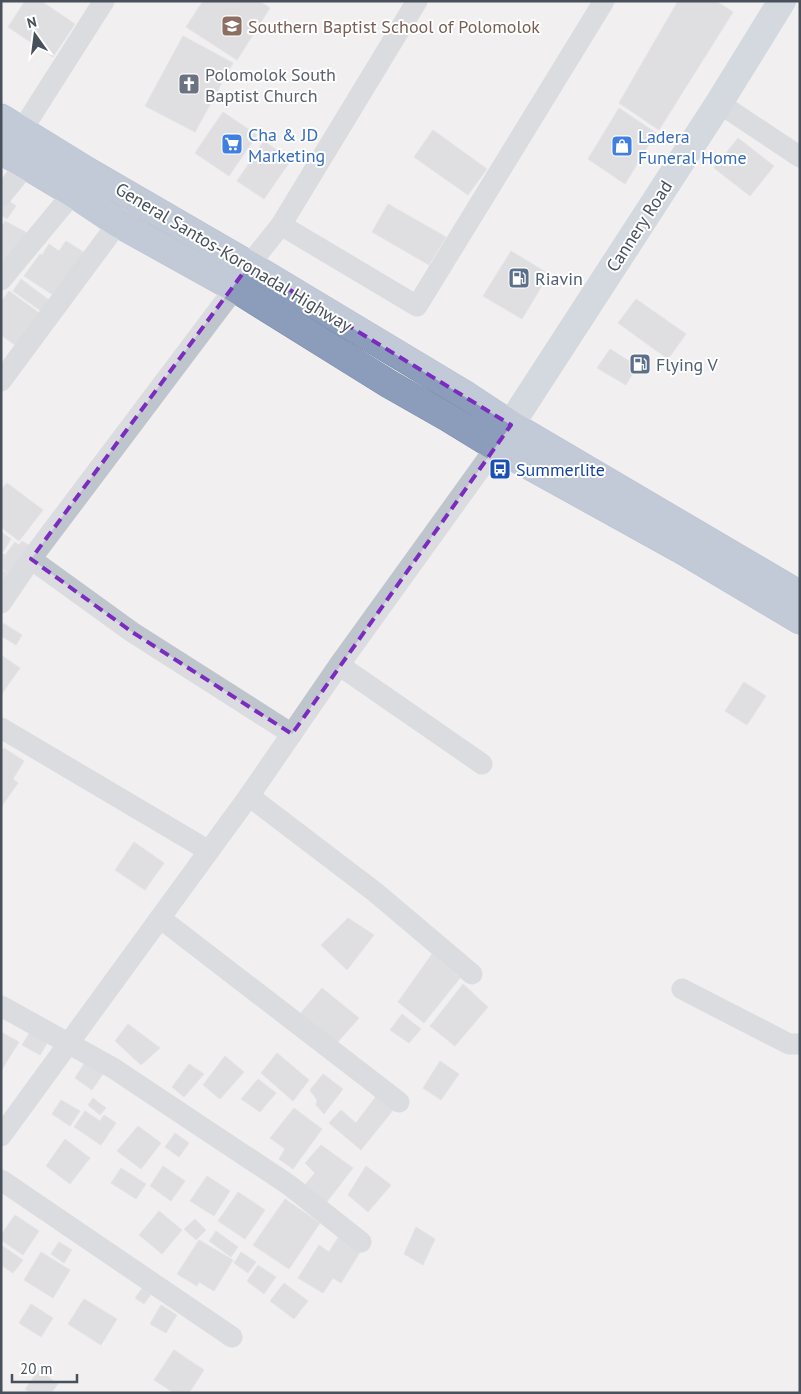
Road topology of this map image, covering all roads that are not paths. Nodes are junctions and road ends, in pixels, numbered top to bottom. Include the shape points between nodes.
1 (104, 1) edge
2 (416, 1) edge
3 (604, 1) edge
4 (782, 1) edge
5 (719, 102) junction
6 (23, 139) edge
7 (1, 150) edge
8 (800, 158) edge
9 (80, 182) junction
10 (1, 196) edge
11 (118, 223) junction
12 (281, 225) junction
13 (249, 265) junction
14 (1, 280) edge
15 (235, 288) junction
16 (1, 381) edge
17 (511, 425) junction
18 (496, 447) junction
19 (31, 559) junction
20 (800, 595) edge
21 (1, 603) edge
22 (800, 620) edge
23 (339, 665) junction
24 (1, 728) edge
25 (292, 734) junction
26 (482, 764) dead end
27 (249, 796) junction
28 (209, 851) junction
29 (160, 918) junction
30 (472, 974) dead end
31 (682, 989) dead end
32 (1, 1006) edge
33 (70, 1044) junction
34 (800, 1044) edge
35 (399, 1102) dead end
36 (1, 1136) edge
37 (1, 1180) edge
38 (361, 1242) dead end
39 (232, 1336) dead end

1 - 6 street
2 - 12 street
3 - 12 street via 417,306
4 - 5 main road, Cannery Road
5 - 8 street
5 - 17 main road, Cannery Road
6 - 7 highway, General Santos-Koronadal Highway
6 - 9 highway, General Santos-Koronadal Highway
6 - 10 street
9 - 11 highway, General Santos-Koronadal Highway
9 - 13 highway, General Santos-Koronadal Highway
9 - 14 street
11 - 15 highway, General Santos-Koronadal Highway
11 - 16 street
12 - 13 street
13 - 15 street
13 - 17 highway, General Santos-Koronadal Highway
15 - 18 highway, General Santos-Koronadal Highway
15 - 19 street
17 - 18 main road, Cannery Road
17 - 20 highway, General Santos-Koronadal Highway
18 - 22 highway, General Santos-Koronadal Highway via 684,551
18 - 23 street
19 - 21 street
19 - 25 street via 132,632
23 - 25 street
23 - 26 street
24 - 28 street
25 - 27 street
27 - 28 street
27 - 30 street via 375,892
28 - 29 street
29 - 33 street
29 - 35 street
31 - 34 street via 789,1044
32 - 33 street
33 - 36 street
33 - 38 street via 113,1068 289,1185
37 - 39 street

